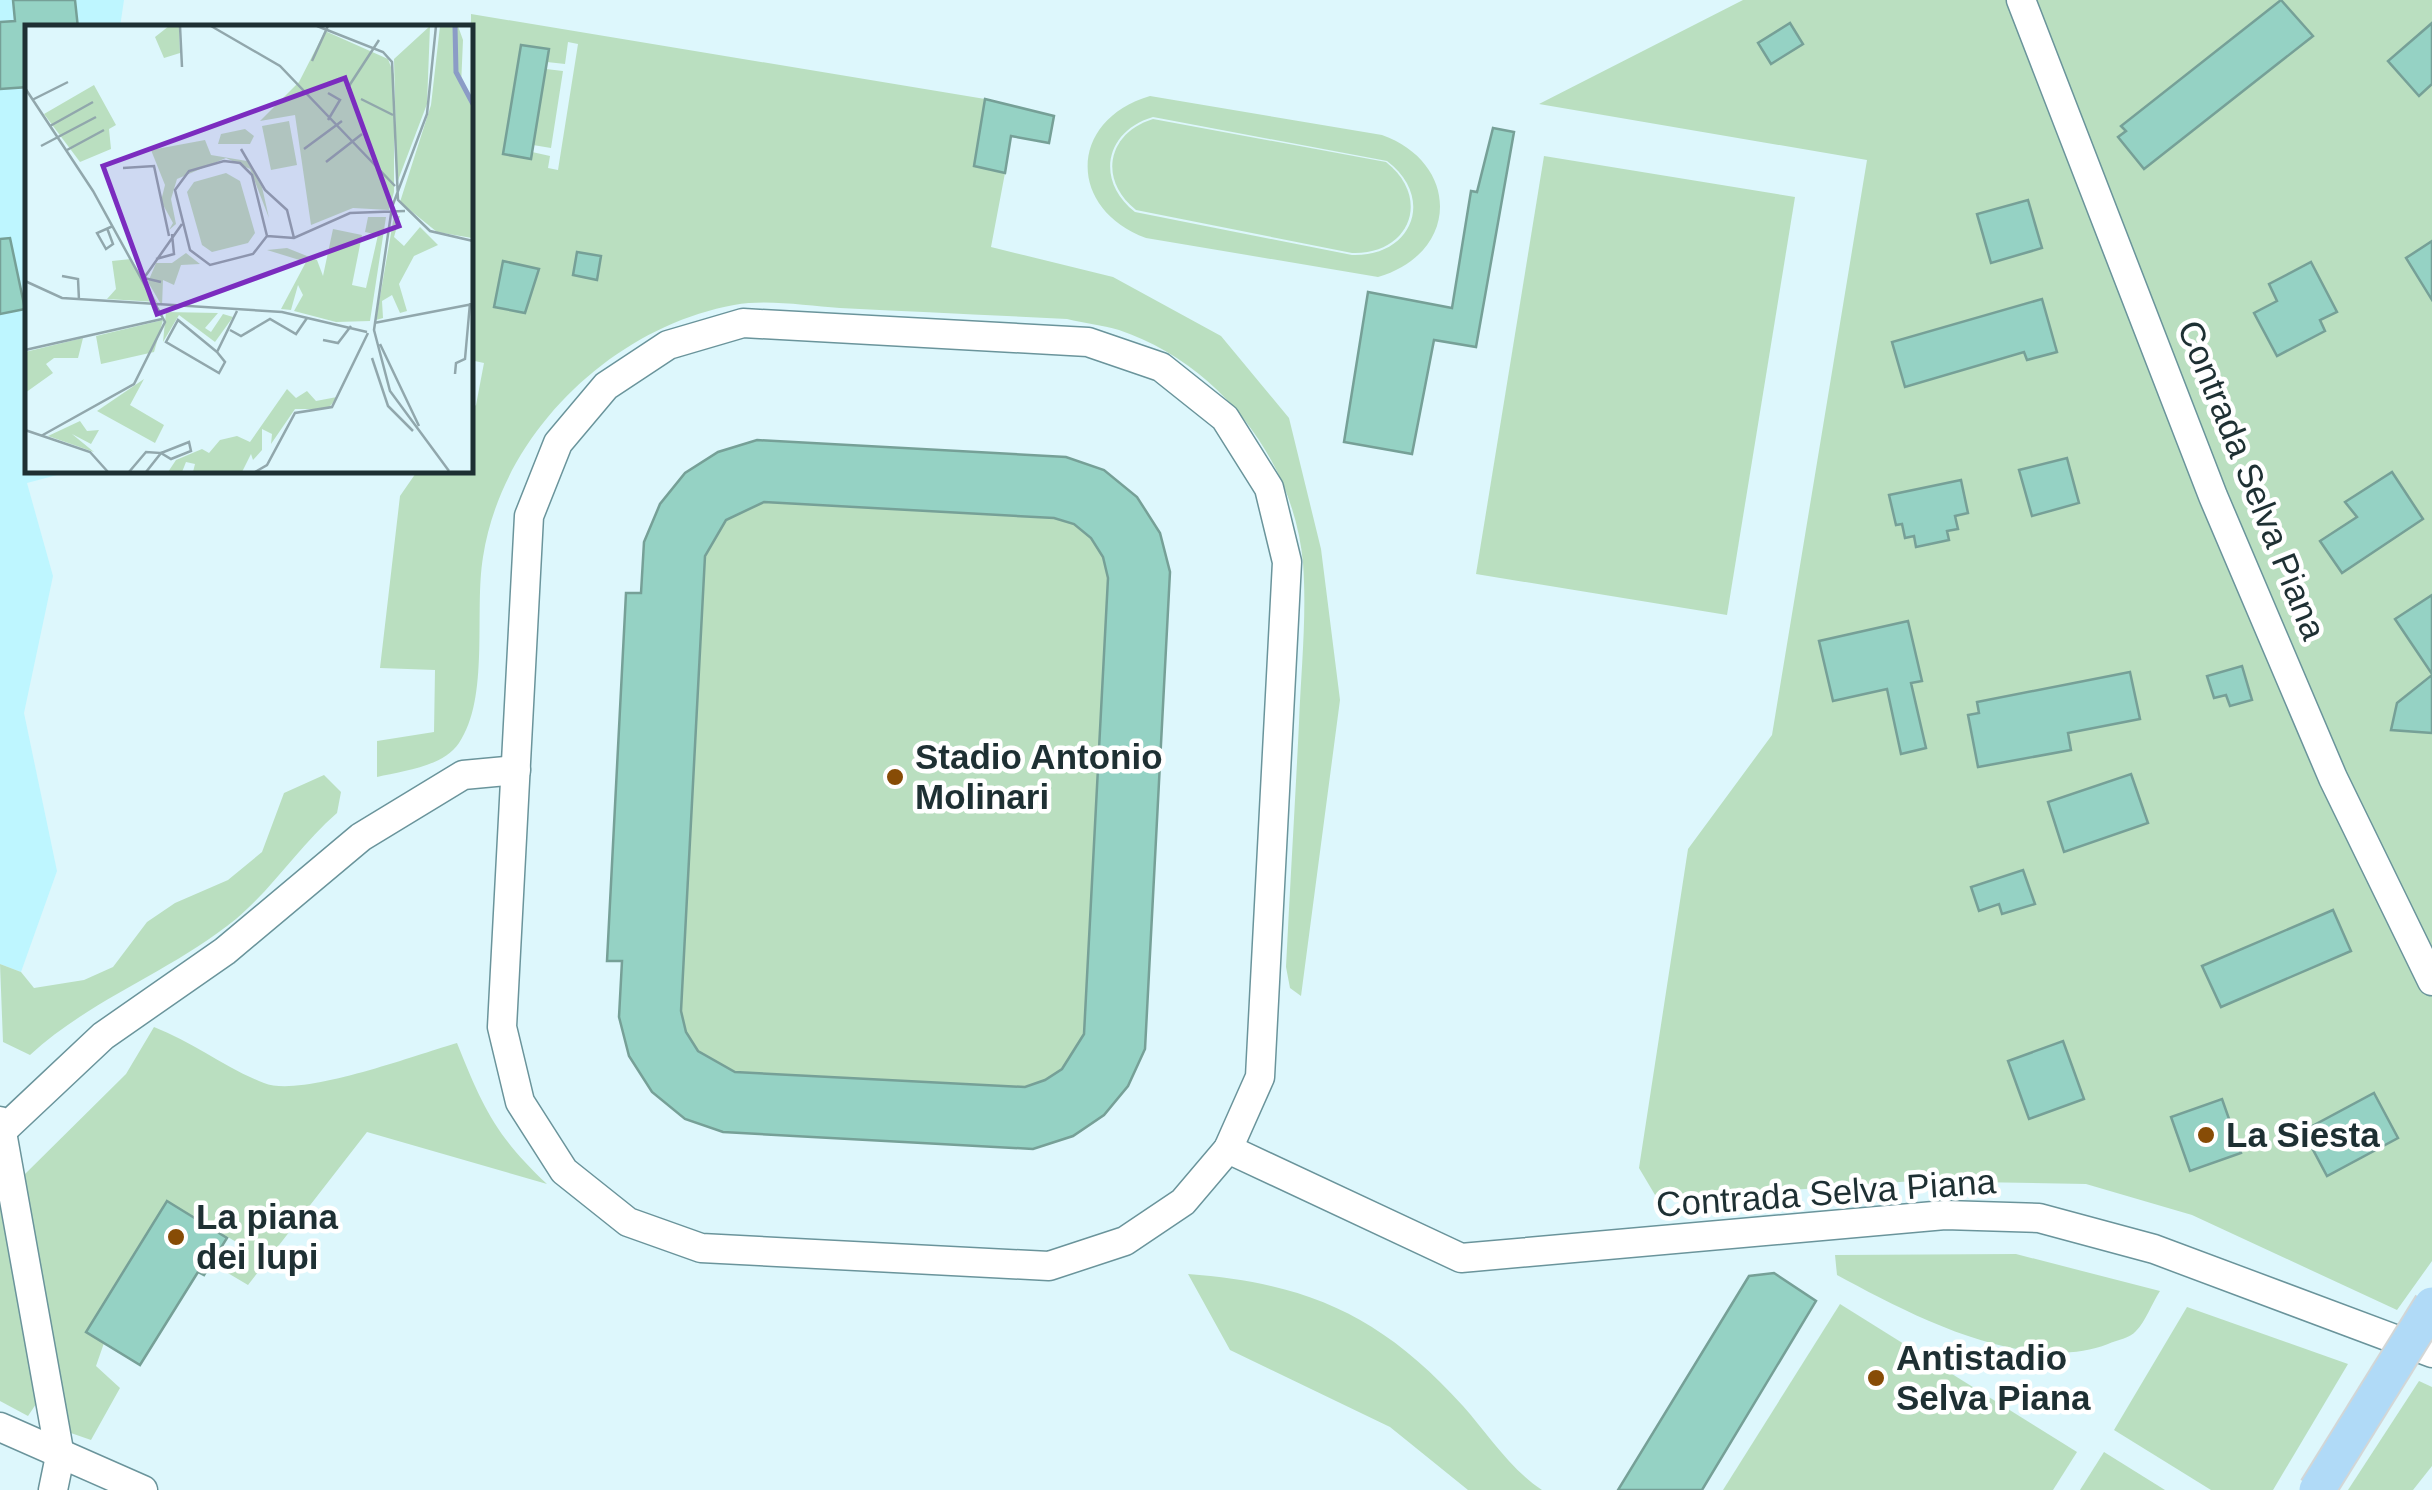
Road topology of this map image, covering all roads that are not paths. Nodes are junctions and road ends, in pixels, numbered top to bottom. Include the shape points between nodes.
1 (2020, 0) edge
2 (516, 770) junction
3 (2432, 980) edge
4 (1, 1126) edge
5 (1228, 1149) junction
6 (2432, 1305) edge
7 (2432, 1354) edge
8 (0, 1428) edge
9 (60, 1456) junction
10 (53, 1490) edge
11 (143, 1490) edge
12 (2316, 1490) edge

1 - 3 street, Contrada Selva Piana via 2213,496 2333,778
2 - 4 street via 463,776 361,837 224,951 103,1036
2 - 5 street via 502,1027 520,1102 564,1172 628,1222 701,1248 1049,1266 1139,1232 1183,1202
2 - 5 street via 529,516 558,444 606,386 668,345 744,323 1088,342 1161,367 1226,418 1269,488 1287,562 1260,1077
4 - 9 street
5 - 7 street, Contrada Selva Piana via 1461,1258 1945,1215 2039,1218 2154,1249
6 - 12 main road, bridge
8 - 9 street
9 - 10 street
9 - 11 street

